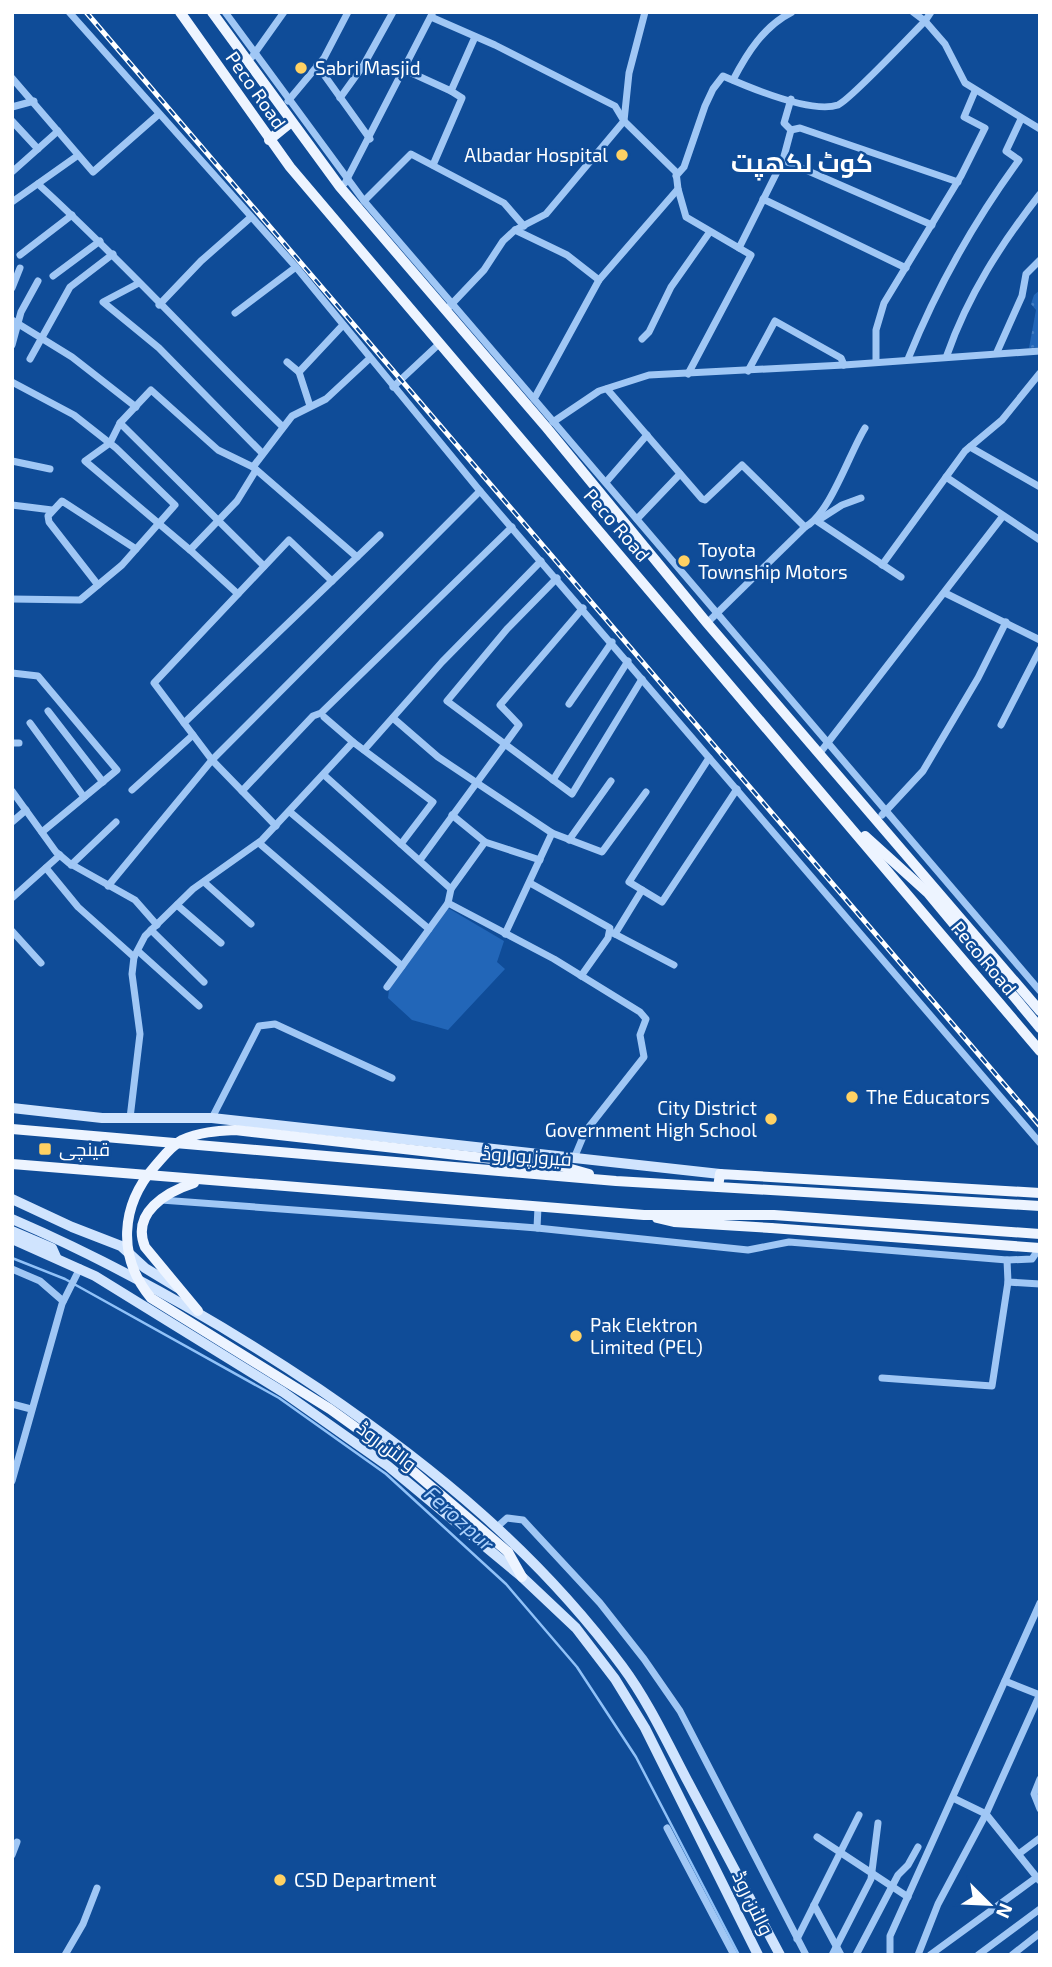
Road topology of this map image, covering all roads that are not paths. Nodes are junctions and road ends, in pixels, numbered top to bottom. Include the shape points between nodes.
1 (69, 12) edge
2 (180, 12) edge
3 (212, 12) edge
4 (225, 12) edge
5 (284, 12) edge
6 (348, 12) edge
7 (393, 12) edge
8 (645, 12) edge
9 (792, 12) edge
10 (914, 12) edge
11 (931, 12) edge
12 (432, 15) edge
13 (925, 21) junction
14 (475, 37) junction
15 (251, 58) junction
16 (317, 65) junction
17 (405, 70) junction
18 (12, 78) edge
19 (733, 80) junction
20 (451, 91) junction
21 (975, 91) junction
22 (340, 98) junction
23 (791, 99) junction
24 (34, 101) junction
25 (288, 101) junction
26 (12, 107) edge
27 (159, 114) junction
28 (1021, 119) junction
29 (12, 121) edge
30 (624, 121) junction
31 (290, 123) junction
32 (1040, 129) edge
33 (790, 130) junction
34 (58, 131) junction
35 (370, 139) junction
36 (269, 140) junction
37 (38, 149) junction
38 (78, 156) junction
39 (783, 160) junction
40 (433, 165) junction
41 (12, 172) edge
42 (676, 176) junction
43 (958, 182) junction
44 (38, 184) junction
45 (344, 184) junction
46 (678, 189) junction
47 (1040, 194) edge
48 (764, 199) junction
49 (364, 201) junction
50 (12, 202) edge
51 (72, 215) junction
52 (250, 218) junction
53 (932, 225) junction
54 (524, 226) junction
55 (515, 230) junction
56 (709, 233) junction
57 (100, 241) junction
58 (739, 248) junction
59 (113, 254) junction
60 (20, 255) dead end
61 (1040, 260) edge
62 (296, 267) junction
63 (20, 268) dead end
64 (906, 268) junction
65 (53, 276) dead end
66 (38, 281) dead end
67 (599, 281) junction
68 (139, 283) junction
69 (12, 288) edge
70 (159, 305) junction
71 (451, 307) junction
72 (235, 313) dead end
73 (15, 322) edge
74 (343, 325) junction
75 (40, 337) junction
76 (642, 339) dead end
77 (440, 342) junction
78 (12, 345) edge
79 (1040, 351) edge
80 (997, 352) junction
81 (947, 355) junction
82 (30, 359) dead end
83 (369, 359) junction
84 (908, 359) junction
85 (287, 362) dead end
86 (876, 362) junction
87 (844, 365) junction
88 (748, 371) junction
89 (299, 372) junction
90 (1040, 373) edge
91 (688, 374) junction
92 (12, 382) edge
93 (393, 387) junction
94 (607, 389) junction
95 (534, 399) junction
96 (310, 406) junction
97 (136, 407) junction
98 (120, 424) junction
99 (550, 424) junction
100 (283, 427) junction
101 (865, 428) dead end
102 (647, 435) junction
103 (110, 443) junction
104 (970, 447) junction
105 (262, 453) junction
106 (12, 461) edge
107 (50, 468) dead end
108 (254, 468) junction
109 (680, 474) junction
110 (946, 477) junction
111 (607, 481) junction
112 (1040, 487) edge
113 (480, 491) junction
114 (861, 498) dead end
115 (12, 505) edge
116 (52, 510) junction
117 (1003, 516) junction
118 (637, 519) junction
119 (219, 520) junction
120 (817, 521) junction
121 (625, 523) junction
122 (159, 524) junction
123 (512, 527) junction
124 (805, 527) junction
125 (380, 536) dead end
126 (606, 539) junction
127 (1040, 540) edge
128 (136, 549) junction
129 (190, 550) junction
130 (665, 550) junction
131 (357, 557) junction
132 (654, 559) junction
133 (541, 561) junction
134 (882, 565) junction
135 (264, 566) junction
136 (685, 574) junction
137 (901, 577) dead end
138 (556, 578) junction
139 (331, 581) junction
140 (674, 584) junction
141 (98, 586) junction
142 (945, 593) junction
143 (238, 594) junction
144 (12, 599) edge
145 (583, 608) junction
146 (718, 612) junction
147 (1006, 622) junction
148 (707, 623) junction
149 (1040, 640) edge
150 (612, 642) junction
151 (1040, 649) edge
152 (628, 661) junction
153 (12, 673) edge
154 (642, 679) junction
155 (569, 704) dead end
156 (48, 711) dead end
157 (324, 717) dead end
158 (393, 718) junction
159 (30, 723) dead end
160 (184, 723) junction
161 (1001, 725) dead end
162 (193, 735) junction
163 (353, 742) junction
164 (828, 742) junction
165 (505, 745) junction
166 (364, 750) junction
167 (819, 754) junction
168 (709, 758) junction
169 (212, 760) junction
170 (324, 775) junction
171 (553, 780) junction
172 (611, 781) dead end
173 (103, 782) junction
174 (476, 783) junction
175 (737, 789) junction
176 (132, 790) dead end
177 (12, 791) edge
178 (242, 791) junction
179 (646, 792) dead end
180 (85, 797) junction
181 (26, 810) junction
182 (290, 812) junction
183 (452, 815) junction
184 (843, 817) junction
185 (881, 817) junction
186 (12, 822) edge
187 (116, 822) dead end
188 (276, 826) junction
189 (42, 832) junction
190 (552, 833) junction
191 (569, 840) junction
192 (485, 842) junction
193 (258, 843) junction
194 (401, 844) junction
195 (60, 855) junction
196 (420, 860) junction
197 (540, 860) junction
198 (71, 864) junction
199 (46, 868) junction
200 (204, 882) junction
201 (530, 883) junction
202 (108, 886) junction
203 (451, 889) junction
204 (642, 890) junction
205 (12, 898) edge
206 (448, 903) junction
207 (177, 905) junction
208 (251, 924) dead end
209 (154, 928) junction
210 (429, 929) junction
211 (12, 931) edge
212 (613, 933) junction
213 (505, 934) junction
214 (997, 941) junction
215 (221, 943) dead end
216 (986, 949) junction
217 (136, 954) junction
218 (41, 963) dead end
219 (674, 965) dead end
220 (402, 966) junction
221 (581, 976) junction
222 (204, 982) dead end
223 (387, 987) dead end
224 (1040, 991) edge
225 (199, 1006) dead end
226 (1040, 1011) edge
227 (1040, 1028) edge
228 (1040, 1051) edge
229 (392, 1078) dead end
230 (12, 1108) edge
231 (130, 1118) junction
232 (212, 1118) junction
233 (12, 1129) edge
234 (1040, 1143) edge
235 (575, 1156) junction
236 (12, 1164) edge
237 (720, 1174) junction
238 (200, 1181) junction
239 (616, 1181) junction
240 (718, 1187) junction
241 (1040, 1195) edge
242 (12, 1199) edge
243 (944, 1199) junction
244 (160, 1200) junction
245 (1040, 1206) edge
246 (538, 1207) junction
247 (644, 1214) junction
248 (12, 1219) edge
249 (537, 1228) junction
250 (12, 1231) edge
251 (1040, 1234) edge
252 (12, 1239) edge
253 (1040, 1247) edge
254 (55, 1257) junction
255 (1036, 1259) edge
256 (1007, 1260) junction
257 (80, 1268) junction
258 (12, 1269) edge
259 (1008, 1282) junction
260 (1040, 1284) edge
261 (181, 1290) junction
262 (63, 1301) junction
263 (198, 1311) junction
264 (882, 1378) dead end
265 (12, 1404) edge
266 (30, 1409) junction
267 (15, 1459) edge
268 (12, 1481) edge
269 (498, 1526) junction
270 (522, 1577) junction
271 (1040, 1603) edge
272 (1005, 1681) junction
273 (1040, 1695) edge
274 (1040, 1780) edge
275 (953, 1798) junction
276 (1040, 1809) edge
277 (986, 1814) junction
278 (859, 1815) dead end
279 (878, 1823) dead end
280 (667, 1828) dead end
281 (817, 1837) dead end
282 (1040, 1838) edge
283 (17, 1842) dead end
284 (918, 1847) dead end
285 (843, 1852) junction
286 (1020, 1853) junction
287 (12, 1855) edge
288 (872, 1873) junction
289 (1039, 1879) edge
290 (97, 1888) dead end
291 (892, 1888) junction
292 (908, 1897) junction
293 (814, 1905) junction
294 (1040, 1909) edge
295 (1040, 1933) edge
296 (797, 1939) junction
297 (836, 1946) junction
298 (65, 1955) edge
299 (734, 1955) edge
300 (758, 1955) edge
301 (780, 1955) edge
302 (806, 1955) edge
303 (832, 1955) edge
304 (841, 1955) edge
305 (856, 1955) edge
306 (890, 1955) edge
307 (918, 1955) edge
308 (930, 1955) edge
309 (978, 1955) edge
310 (1012, 1955) edge

1 - 27 street
2 - 36 main road, Peco Road
3 - 15 main road, Peco Road
4 - 15 street
5 - 15 street
6 - 16 street
7 - 22 street
8 - 30 street via 629,74
9 - 19 street via 756,43
10 - 13 street
11 - 13 street
12 - 14 street
12 - 17 street
13 - 21 street
13 - 23 street via 840,104 820,106
14 - 20 street
14 - 30 street via 615,106
15 - 25 street
15 - 31 main road, Peco Road
16 - 22 street
16 - 25 street
17 - 20 street
17 - 35 street
18 - 24 street
19 - 23 street via 770,97
19 - 42 street via 723,76 713,89 684,167
20 - 40 street via 462,98
21 - 28 street
21 - 43 street via 964,117 985,128
22 - 35 street
23 - 33 street via 784,122
24 - 26 street
24 - 34 street
25 - 45 street
27 - 38 street via 94,171
27 - 52 street
28 - 32 street
28 - 84 street via 1006,151 1019,160 981,213 932,299
29 - 37 street
30 - 42 street
30 - 54 street via 546,214
31 - 36 main road
31 - 45 main road, Peco Road
33 - 39 street
33 - 43 street via 800,128
34 - 37 street
34 - 38 street
35 - 45 street
36 - 77 main road, Peco Road
37 - 41 street
38 - 44 street
39 - 48 street
39 - 53 street
40 - 49 street via 411,154
40 - 54 street via 504,203
42 - 46 street
43 - 53 street
44 - 50 street
44 - 51 street
45 - 49 street
45 - 71 main road, Peco Road
46 - 56 street via 686,217
46 - 67 street
47 - 81 street via 990,262
48 - 58 street
48 - 64 street
49 - 71 street
51 - 57 street
51 - 60 street
52 - 62 street
52 - 70 street
53 - 64 street
54 - 55 street
55 - 67 street via 567,255
55 - 71 street
56 - 58 street
56 - 76 street
57 - 59 street
57 - 65 street
58 - 91 street via 751,256
59 - 68 street
59 - 75 street via 69,286
61 - 80 street via 1026,274 1022,296
62 - 72 street
62 - 74 street
63 - 69 street
64 - 86 street via 884,303 876,330
66 - 73 street
67 - 95 street
68 - 70 street
68 - 105 street via 103,302 159,348
70 - 100 street
71 - 95 street
71 - 99 main road, Peco Road
73 - 75 street
73 - 78 street
74 - 83 street
74 - 89 street
75 - 82 street
75 - 97 street
77 - 93 street
77 - 126 main road, Peco Road
79 - 80 street
80 - 81 street
81 - 84 street
83 - 93 street
83 - 96 street via 344,386
84 - 86 street
85 - 89 street
86 - 87 street
87 - 88 street
87 - 88 street via 841,358 775,321
88 - 91 street
89 - 96 street
90 - 104 street via 1002,420
91 - 94 street via 649,376
92 - 103 street via 74,415
93 - 113 street
94 - 99 street
94 - 102 street
95 - 99 street
96 - 100 street
97 - 98 street
97 - 108 street via 151,390 218,450
98 - 103 street
98 - 119 street
99 - 111 street
99 - 121 main road, Peco Road
100 - 105 street
101 - 120 street
102 - 109 street
102 - 111 street
103 - 122 street via 175,505
103 - 122 street via 85,461
104 - 110 street
104 - 112 street
105 - 108 street
106 - 107 street
108 - 119 street via 237,501
108 - 131 street
109 - 118 street
109 - 124 street via 703,500 738,465 745,466
110 - 117 street
110 - 134 street
111 - 118 street
113 - 123 street
113 - 169 street
114 - 120 street
115 - 116 street
116 - 128 street via 62,501
116 - 141 street via 48,516 53,529
117 - 127 street
117 - 142 street
118 - 130 street
119 - 129 street
119 - 135 street
120 - 124 street
120 - 134 street
121 - 126 main road
121 - 132 main road, Peco Road
122 - 128 street
122 - 129 street
123 - 133 street
123 - 178 street via 313,716
124 - 146 street
125 - 131 street
126 - 184 main road, Peco Road
128 - 141 street
129 - 143 street
130 - 132 street
130 - 136 street
131 - 139 street
132 - 140 main road, Peco Road
133 - 138 street
133 - 158 street
134 - 137 street
135 - 139 street via 289,540
135 - 143 street
136 - 140 street
136 - 146 street
138 - 145 street
138 - 165 street via 447,699
139 - 160 street
140 - 148 main road, Peco Road
141 - 144 street via 80,600
142 - 147 street
142 - 164 street
143 - 160 street via 154,683
145 - 150 street
145 - 165 street via 500,705 520,724
146 - 148 street
146 - 164 street
147 - 149 street
147 - 185 street via 923,771
148 - 167 main road, Peco Road
150 - 152 street
150 - 155 street
151 - 161 street
152 - 154 street
152 - 171 street
153 - 173 street via 38,676 117,770
154 - 168 street
154 - 171 street via 572,794
156 - 173 street
157 - 163 street
158 - 166 street
158 - 174 street
159 - 180 street
160 - 162 street
162 - 169 street
162 - 176 street
163 - 166 street
163 - 170 street
164 - 167 street
164 - 185 street
165 - 171 street
165 - 174 street
166 - 194 street via 433,802
167 - 185 main road, Peco Road
168 - 175 street
168 - 204 street via 629,880
169 - 178 street
169 - 202 street
170 - 182 street
170 - 194 street
172 - 191 street
173 - 180 street
174 - 183 street
174 - 190 street
175 - 204 street via 662,902
175 - 234 street
177 - 181 street
178 - 188 street
179 - 191 street via 604,852
180 - 189 street
181 - 186 street
181 - 189 street
182 - 188 street
182 - 210 street
183 - 192 street
183 - 196 street
184 - 227 main road via 928,893
184 - 228 main road, Peco Road
185 - 214 street
185 - 216 main road, Peco Road
187 - 198 street
188 - 193 street
189 - 195 street
190 - 191 street
190 - 197 street
192 - 197 street
192 - 203 street
193 - 200 street
193 - 220 street
194 - 196 street
195 - 198 street
195 - 199 street
196 - 203 street
197 - 201 street
198 - 202 street
199 - 205 street
199 - 217 street via 78,907
200 - 207 street
200 - 208 street
201 - 212 street
201 - 213 street
202 - 209 street via 135,900
203 - 206 street
204 - 212 street
206 - 210 street
206 - 213 street
207 - 209 street
207 - 215 street
209 - 217 street
209 - 222 street
210 - 220 street
211 - 218 street
212 - 219 street
212 - 221 street
213 - 221 street
214 - 216 street
214 - 224 street
216 - 226 main road, Peco Road
217 - 225 street
217 - 231 street via 133,993 141,1034
220 - 223 street
221 - 235 street via 646,1019 640,1035 644,1057 585,1132
229 - 232 street via 266,1023 259,1027
230 - 231 main road
231 - 232 main road
232 - 235 main road
233 - 239 main road, فیروزپور روڈ
235 - 237 main road
236 - 238 main road
237 - 240 main road
237 - 241 main road
238 - 244 main road
238 - 246 main road
239 - 240 main road, فیروزپور روڈ
239 - 270 main road, bridge via 557,1165 213,1131 173,1146 144,1179 128,1216 128,1258 151,1298 330,1409 394,1455 508,1552
240 - 243 main road, فیروزپور روڈ
241 - 243 main road
242 - 261 main road via 121,1246
243 - 245 main road, فیروزپور روڈ
244 - 249 street
244 - 261 main road via 146,1215 141,1237
246 - 247 main road
246 - 249 street
247 - 251 main road via 774,1215
247 - 253 main road, bridge via 674,1222
248 - 263 main road, والٹن روڈ via 116,1266
249 - 256 street via 748,1250 789,1242
250 - 254 main road via 52,1248
252 - 254 main road, والٹن روڈ
253 - 255 street
254 - 257 main road, والٹن روڈ
255 - 256 street
256 - 259 street
257 - 262 street
257 - 270 main road, والٹن روڈ via 283,1392 388,1466
258 - 262 street via 40,1281
259 - 260 street
259 - 264 street via 992,1386
261 - 263 main road
262 - 266 street
263 - 269 main road, والٹن روڈ via 401,1445
265 - 266 street
266 - 267 street
267 - 268 street
269 - 296 street via 507,1518 523,1520 600,1603 644,1659 680,1711
269 - 301 main road, والٹن روڈ via 624,1668
270 - 300 main road, والٹن روڈ via 576,1629 615,1679 691,1816
271 - 272 street
272 - 273 street
272 - 275 street
273 - 277 street
274 - 276 street via 1034,1794
275 - 277 street
275 - 292 street
277 - 286 street
277 - 307 street via 937,1904
278 - 285 street
279 - 288 street
280 - 299 street
281 - 285 street
282 - 286 street
283 - 287 street
284 - 291 street
285 - 288 street
285 - 293 street
286 - 289 street
288 - 291 street
288 - 297 street
289 - 308 street
290 - 298 street
291 - 292 street
291 - 305 street
292 - 306 street via 890,1936
293 - 296 street
293 - 297 street
294 - 309 street
295 - 310 street
296 - 302 street
297 - 303 street
297 - 304 street

